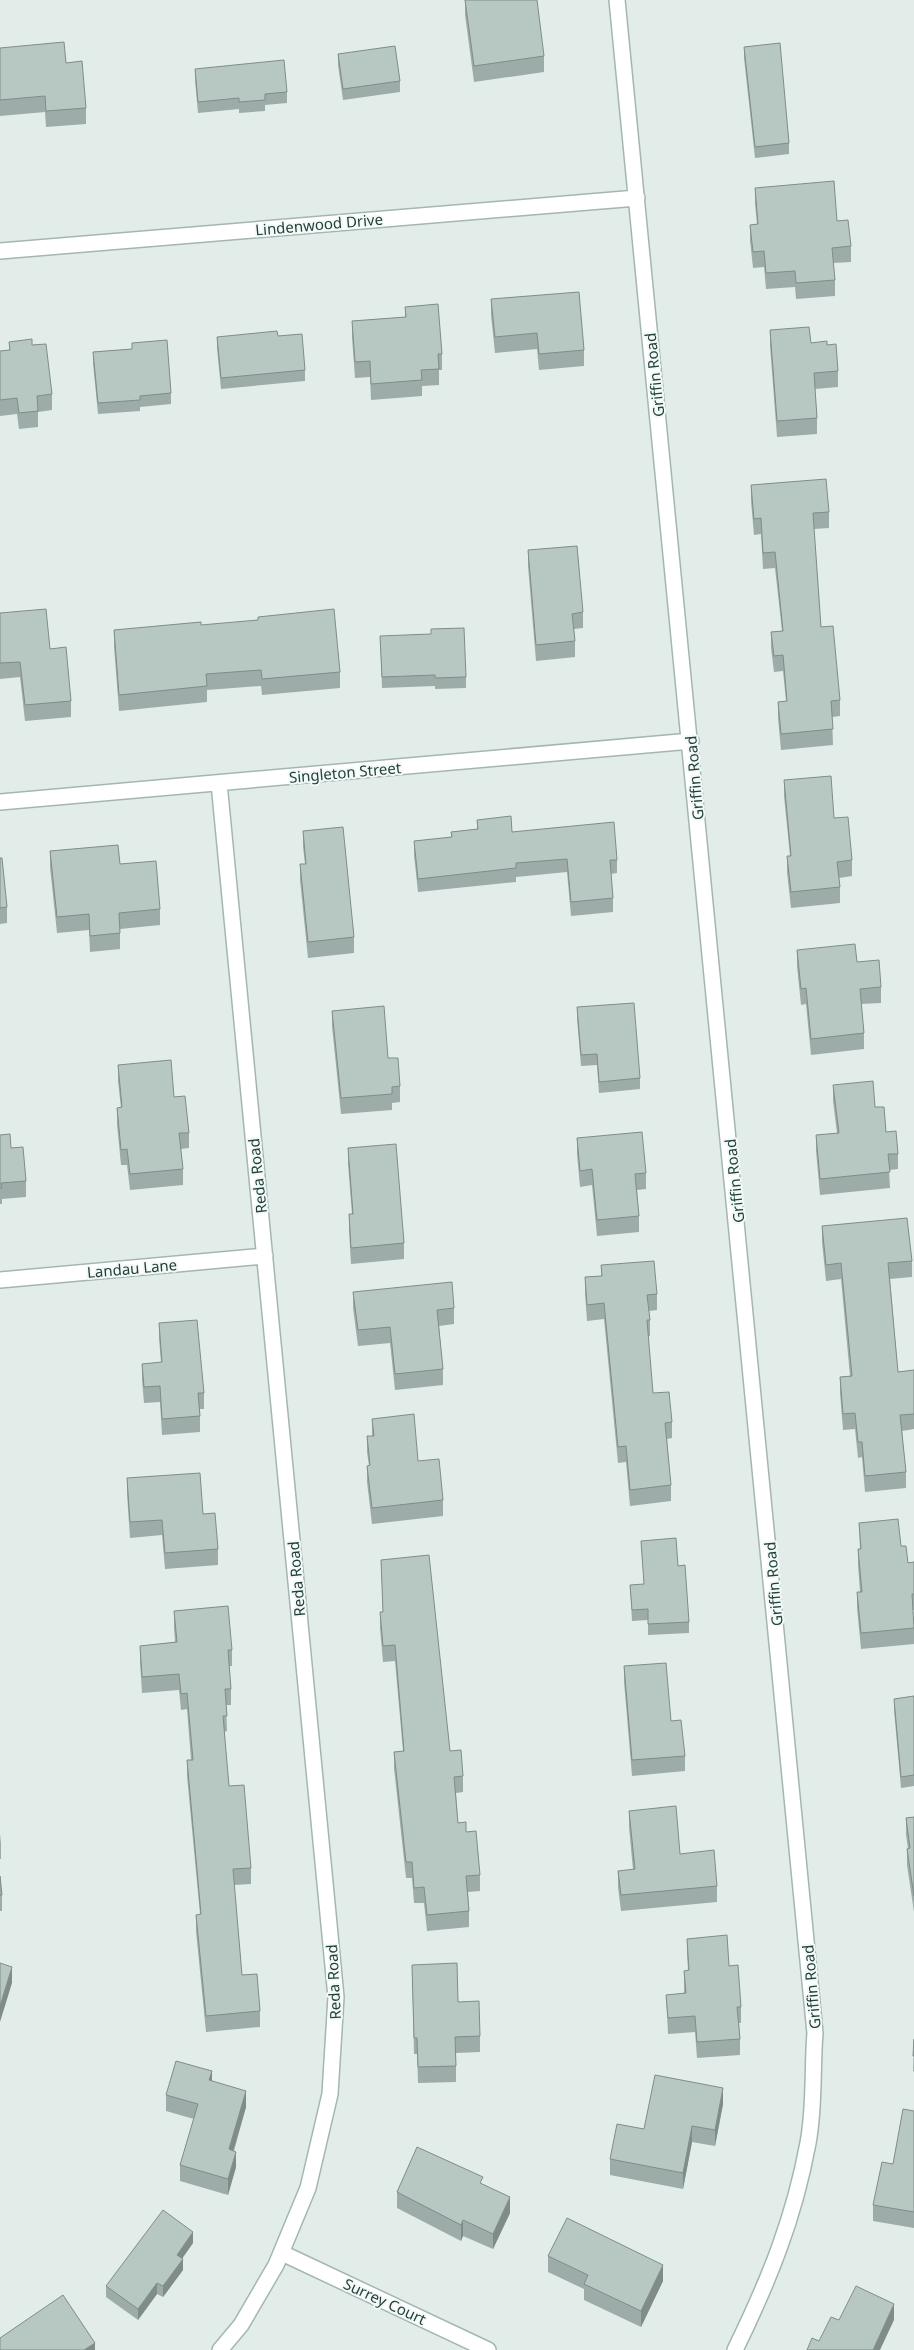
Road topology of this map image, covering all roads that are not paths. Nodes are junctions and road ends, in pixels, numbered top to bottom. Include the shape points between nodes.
1 (617, 0) edge
2 (637, 198) junction
3 (0, 251) edge
4 (690, 741) junction
5 (219, 783) junction
6 (0, 802) edge
7 (265, 1256) junction
8 (0, 1280) edge
9 (282, 2253) junction
10 (220, 2350) edge
11 (488, 2350) edge
12 (735, 2350) edge

1 - 2 street, Griffin Road
2 - 3 street, Lindenwood Drive
2 - 4 street, Griffin Road
4 - 5 street, Singleton Street
4 - 12 street, Griffin Road via 815,2032 808,2142 794,2209 766,2286
5 - 6 street, Singleton Street
5 - 7 street, Reda Road
7 - 8 street, Landau Lane
7 - 9 street, Reda Road via 336,1997 326,2121 308,2188
9 - 10 street, Reda Road via 241,2325
9 - 11 street, Surrey Court

